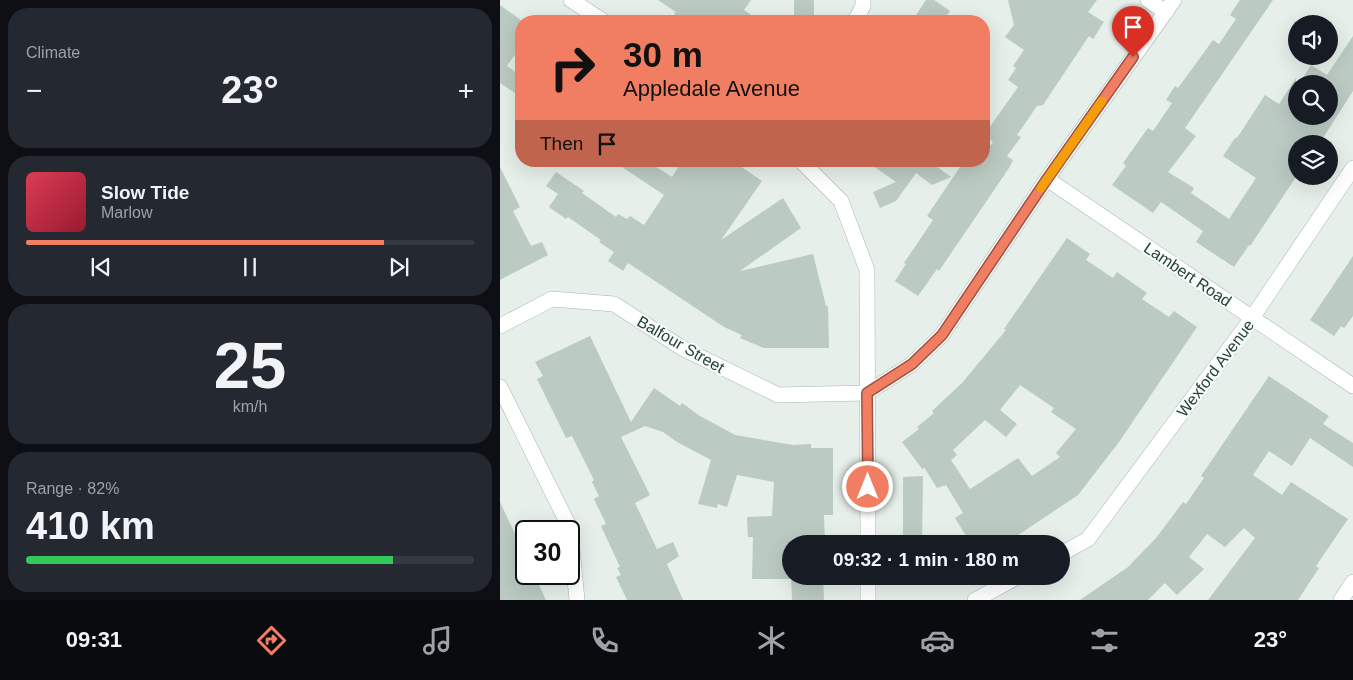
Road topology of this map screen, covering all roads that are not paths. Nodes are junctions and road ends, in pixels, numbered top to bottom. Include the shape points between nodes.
1 (571, 0) edge
2 (863, 0) edge
3 (1148, 0) edge
4 (1170, 6) edge
5 (594, 15) edge
6 (858, 15) edge
7 (808, 167) edge
8 (1353, 168) edge
9 (1047, 179) junction
10 (1252, 318) junction
11 (500, 326) edge
12 (1353, 386) edge
13 (500, 387) edge
14 (867, 393) junction
15 (868, 535) edge
16 (1070, 549) edge
17 (1353, 582) edge
18 (868, 585) edge
19 (1002, 585) edge
20 (577, 600) edge
21 (868, 600) edge
22 (975, 600) edge
23 (1341, 600) edge

1 - 5 street
2 - 6 street
3 - 4 street
4 - 9 street
7 - 14 street via 841,201 867,270
8 - 10 street, Wexford Avenue
9 - 10 street, Lambert Road
9 - 14 street via 942,335 912,364
10 - 12 street, Lambert Road
10 - 16 street, Wexford Avenue via 1088,539
11 - 14 street, Balfour Street via 552,299 614,304 682,348 778,396
13 - 20 street via 570,528
14 - 15 street
17 - 23 street
18 - 21 street
19 - 22 street

